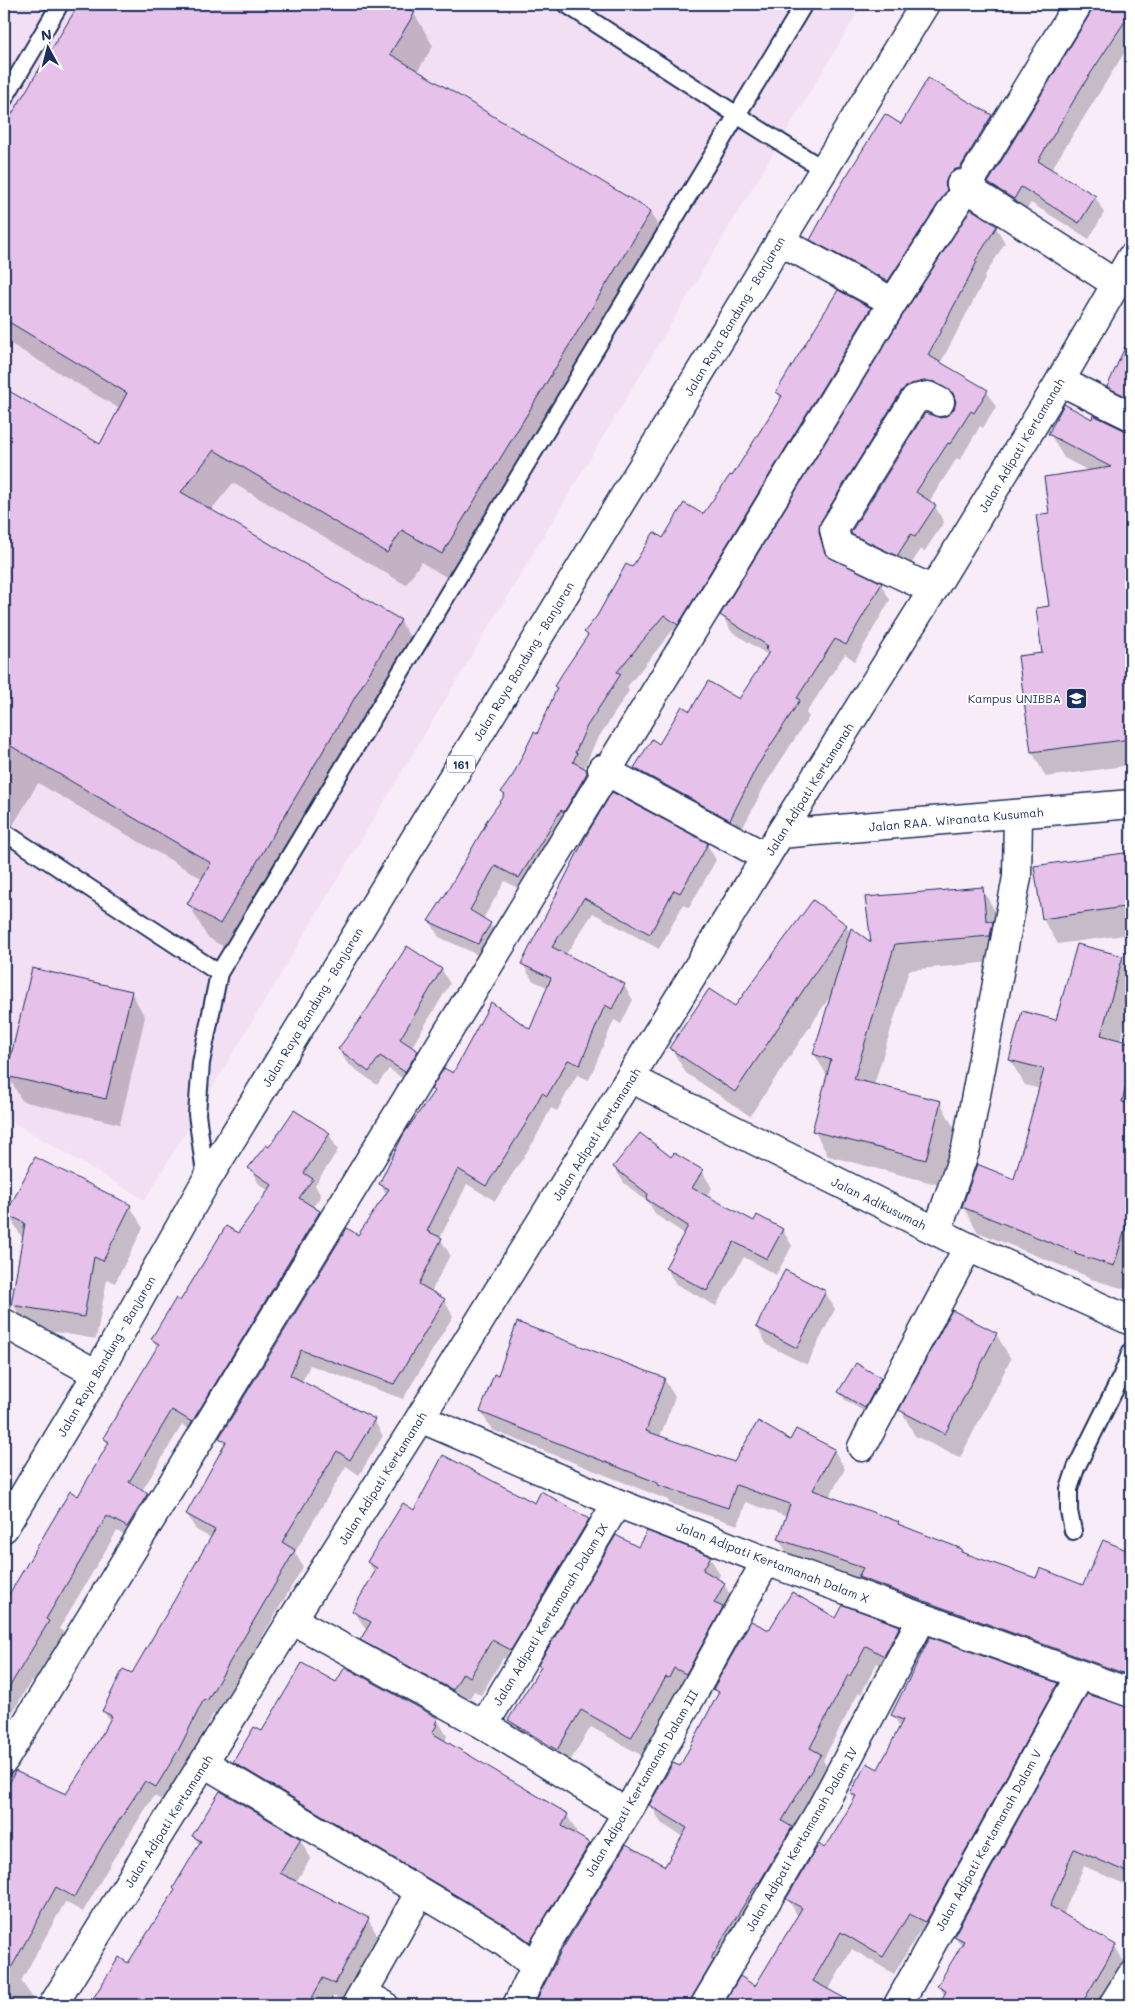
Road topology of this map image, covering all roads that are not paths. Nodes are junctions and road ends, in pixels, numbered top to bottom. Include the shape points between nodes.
1 (60, 4) edge
2 (566, 4) edge
3 (804, 4) edge
4 (925, 4) edge
5 (1078, 4) edge
6 (4, 99) edge
7 (737, 115) junction
8 (823, 169) junction
9 (967, 186) junction
10 (780, 241) junction
11 (1131, 258) edge
12 (1116, 284) junction
13 (892, 302) junction
14 (1060, 381) junction
15 (940, 402) dead end
16 (1131, 416) edge
17 (933, 590) junction
18 (607, 772) junction
19 (1131, 804) edge
20 (1018, 814) junction
21 (4, 832) edge
22 (773, 846) junction
23 (219, 973) junction
24 (630, 1078) junction
25 (206, 1181) junction
26 (937, 1231) junction
27 (968, 1247) junction
28 (1131, 1320) edge
29 (4, 1323) edge
30 (1131, 1352) edge
31 (96, 1374) junction
32 (420, 1418) junction
33 (862, 1447) dead end
34 (617, 1503) junction
35 (4, 1528) edge
36 (1073, 1531) dead end
37 (766, 1560) junction
38 (922, 1618) junction
39 (292, 1620) junction
40 (1080, 1675) junction
41 (1131, 1693) edge
42 (484, 1725) junction
43 (4, 1760) edge
44 (204, 1763) junction
45 (627, 1813) junction
46 (420, 1892) junction
47 (536, 1966) junction
48 (1131, 1976) edge
49 (368, 2001) edge
50 (62, 2002) edge
51 (517, 2005) edge
52 (705, 2005) edge
53 (898, 2005) edge
54 (1113, 2005) edge

1 - 6 lane
2 - 7 lane
3 - 7 lane
4 - 8 street, Jalan Raya Bandung - Banjaran / 161
5 - 9 street
7 - 8 lane
7 - 23 lane
8 - 10 street, Jalan Raya Bandung - Banjaran / 161
9 - 12 street via 961,184
9 - 13 street
10 - 13 street
10 - 25 street, Jalan Raya Bandung - Banjaran / 161
11 - 12 street, Jalan Adipati Kertamanah
12 - 14 street, Jalan Adipati Kertamanah
13 - 18 street
14 - 16 street
14 - 17 street, Jalan Adipati Kertamanah
15 - 17 street via 928,396 915,399 834,529 838,545
17 - 22 street, Jalan Adipati Kertamanah
18 - 22 street via 602,769
18 - 43 street
19 - 20 street, Jalan RAA. Wiranata Kusumah
20 - 22 street, Jalan RAA. Wiranata Kusumah
20 - 26 street via 1017,877 972,1119 966,1148
21 - 23 lane
22 - 24 street, Jalan Adipati Kertamanah
23 - 25 lane via 201,1063 197,1114
24 - 26 street, Jalan Adikusumah
24 - 32 street, Jalan Adipati Kertamanah
25 - 31 street, Jalan Raya Bandung - Banjaran / 161
26 - 27 street, Jalan Adikusumah
27 - 28 street, Jalan Adikusumah
27 - 33 street
29 - 31 street
30 - 36 lane via 1069,1489
31 - 35 street, Jalan Raya Bandung - Banjaran / 161
32 - 34 street, Jalan Adipati Kertamanah Dalam X
32 - 39 street, Jalan Adipati Kertamanah
34 - 37 street, Jalan Adipati Kertamanah Dalam X
34 - 42 street, Jalan Adipati Kertamanah Dalam IX
37 - 38 street, Jalan Adipati Kertamanah Dalam X
37 - 45 street, Jalan Adipati Kertamanah Dalam III
38 - 40 street, Jalan Adipati Kertamanah Dalam X
38 - 52 street, Jalan Adipati Kertamanah Dalam IV via 820,1811
39 - 42 street
39 - 44 street, Jalan Adipati Kertamanah
40 - 41 street, Jalan Adipati Kertamanah Dalam X
40 - 53 street, Jalan Adipati Kertamanah Dalam V
42 - 45 street
44 - 46 street
44 - 50 street, Jalan Adipati Kertamanah
45 - 47 street, Jalan Adipati Kertamanah Dalam III
46 - 47 street via 501,1940
46 - 49 street
47 - 51 street, Jalan Adipati Kertamanah Dalam III
48 - 54 street

